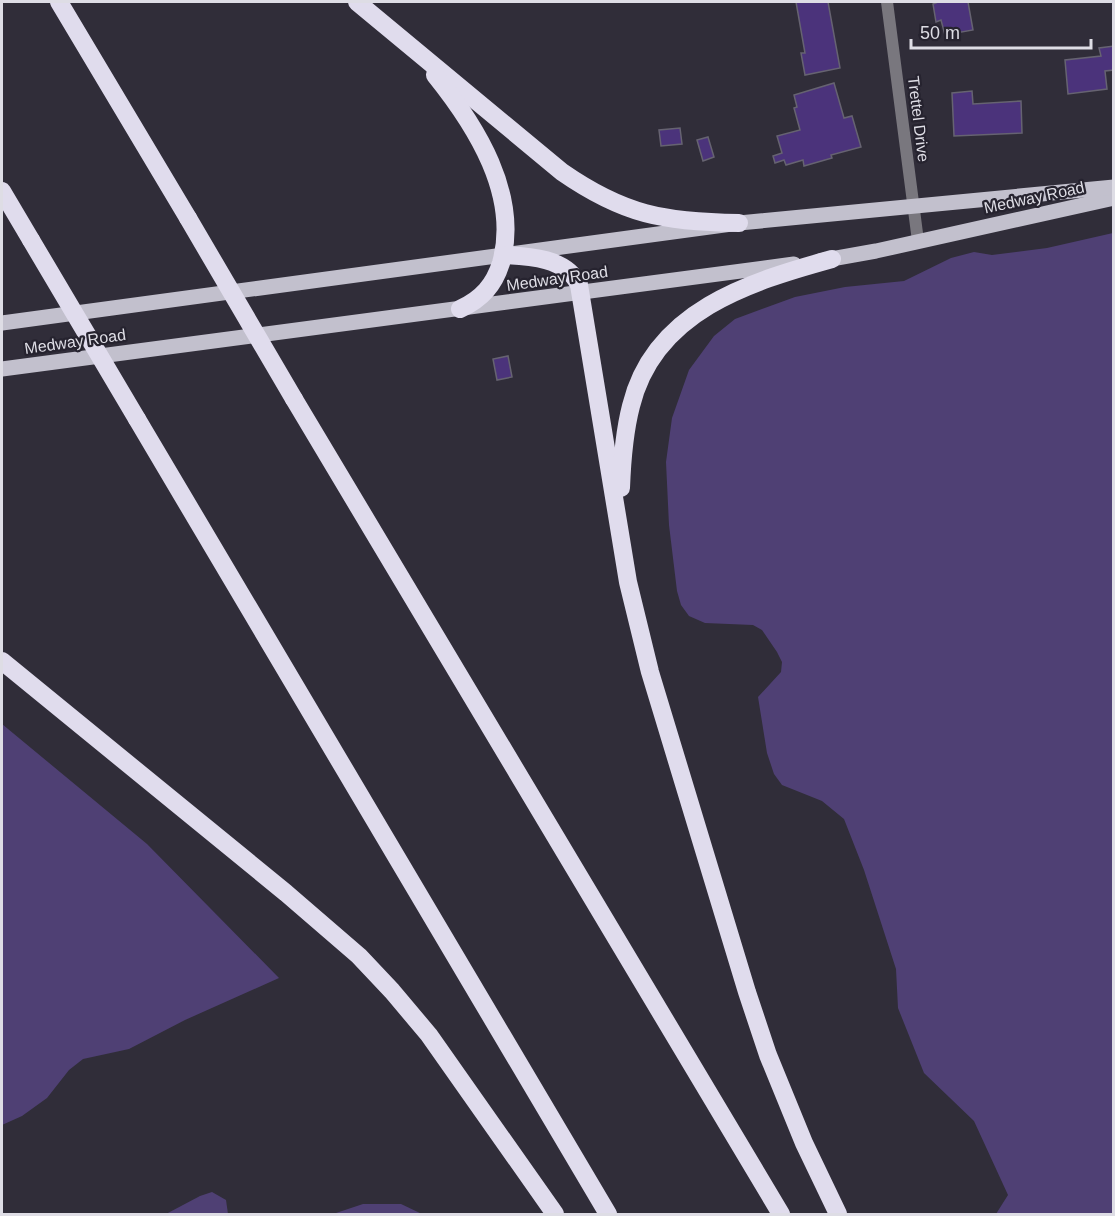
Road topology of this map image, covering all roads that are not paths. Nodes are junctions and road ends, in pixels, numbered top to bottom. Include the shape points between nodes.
1 (59, 2) edge
2 (357, 2) edge
3 (888, 2) edge
4 (408, 44) junction
5 (1113, 187) edge
6 (2, 191) edge
7 (1113, 198) edge
8 (914, 206) junction
9 (738, 224) junction
10 (918, 241) junction
11 (503, 255) junction
12 (832, 259) junction
13 (581, 292) junction
14 (460, 309) junction
15 (2, 323) edge
16 (2, 369) edge
17 (624, 559) junction
18 (2, 661) edge
19 (555, 1215) edge
20 (608, 1215) edge
21 (781, 1215) edge
22 (838, 1215) edge

1 - 21 highway, bridge
2 - 4 highway
3 - 8 street, Trettel Drive
4 - 9 highway via 562,172 598,195 651,215 687,222
4 - 11 highway via 456,104 485,152 503,205
5 - 8 main road, Medway Road
6 - 20 highway, bridge
7 - 10 main road, Medway Road
8 - 9 main road, Medway Road
8 - 10 street, Trettel Drive
9 - 11 main road, Medway Road
10 - 12 main road, Medway Road
11 - 13 highway via 534,258 564,268 576,278
11 - 14 highway via 492,285
11 - 15 main road, Medway Road
12 - 13 main road, Medway Road
12 - 17 highway via 724,296 681,325 655,354 637,387 624,446
13 - 14 main road, Medway Road
13 - 17 highway
14 - 16 main road, Medway Road
17 - 22 highway via 650,672 747,992 791,1113
18 - 19 highway via 359,956 429,1035

